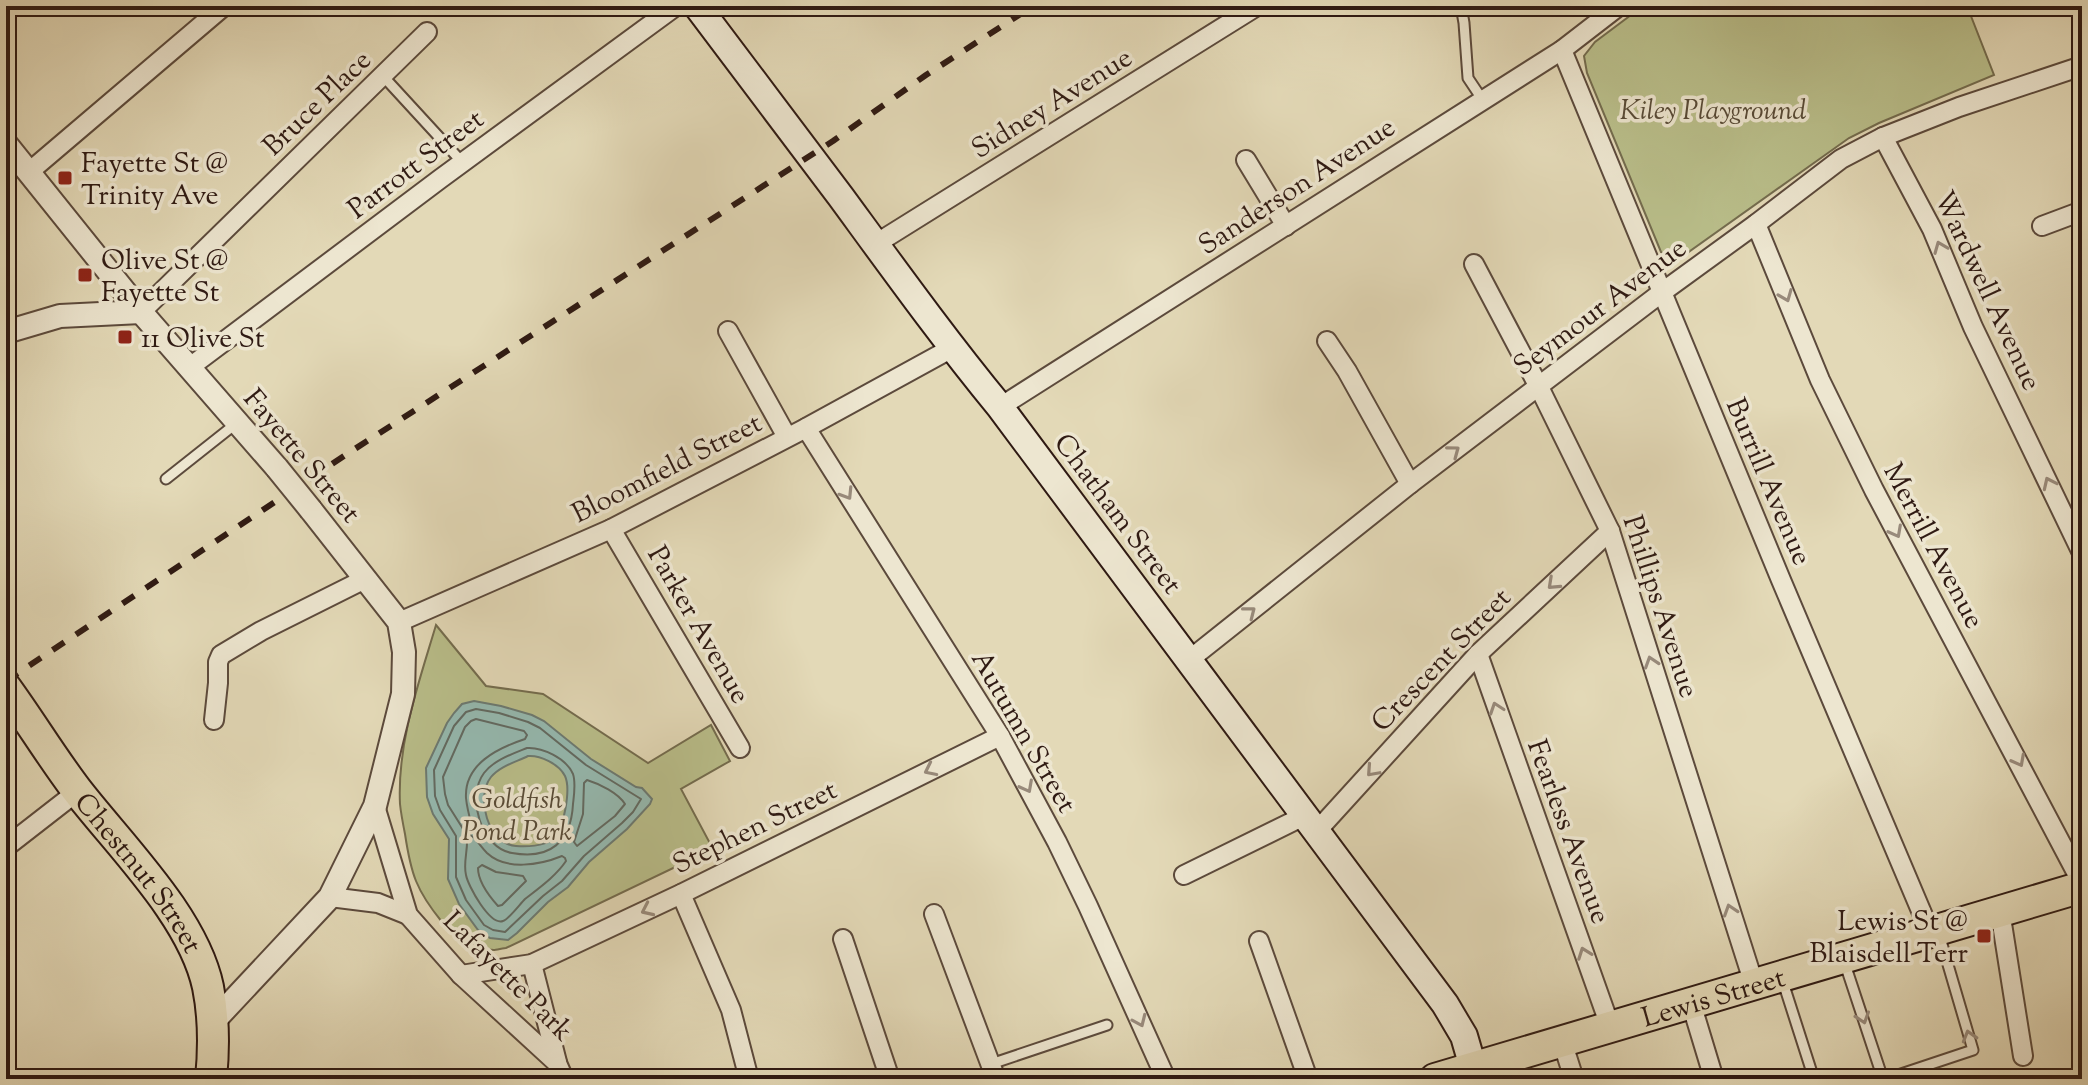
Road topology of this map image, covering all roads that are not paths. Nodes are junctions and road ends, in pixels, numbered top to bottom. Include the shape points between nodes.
1 (224, 6) edge
2 (676, 6) edge
3 (697, 6) edge
4 (1257, 6) edge
5 (1461, 6) edge
6 (1619, 6) edge
7 (427, 32) dead end
8 (1562, 50) junction
9 (2082, 66) edge
10 (383, 76) junction
11 (1482, 99) junction
12 (1883, 137) junction
13 (6, 144) edge
14 (1246, 160) dead end
15 (462, 162) junction
16 (29, 172) junction
17 (2082, 211) edge
18 (1756, 224) junction
19 (1286, 226) junction
20 (2042, 226) dead end
21 (874, 245) junction
22 (1474, 264) dead end
23 (1661, 293) junction
24 (141, 312) junction
25 (728, 331) dead end
26 (6, 332) edge
27 (1327, 341) dead end
28 (952, 348) junction
29 (190, 367) junction
30 (1539, 387) junction
31 (1000, 407) junction
32 (238, 422) junction
33 (806, 428) junction
34 (787, 437) junction
35 (166, 479) dead end
36 (1410, 484) junction
37 (611, 529) junction
38 (1610, 531) junction
39 (2082, 553) edge
40 (365, 579) junction
41 (399, 622) junction
42 (1478, 654) junction
43 (1189, 660) junction
44 (12, 696) edge
45 (214, 720) dead end
46 (1000, 736) junction
47 (740, 748) dead end
48 (78, 791) junction
49 (375, 806) junction
50 (1310, 824) junction
51 (6, 847) edge
52 (1184, 875) dead end
53 (2082, 885) edge
54 (681, 894) junction
55 (330, 897) junction
56 (2000, 911) junction
57 (934, 914) dead end
58 (408, 915) junction
59 (1934, 930) junction
60 (843, 939) dead end
61 (1259, 941) dead end
62 (1843, 957) junction
63 (532, 964) junction
64 (461, 975) junction
65 (1768, 980) junction
66 (1691, 1003) junction
67 (213, 1022) junction
68 (1107, 1025) dead end
69 (1610, 1026) junction
70 (1562, 1041) junction
71 (2023, 1056) dead end
72 (561, 1071) edge
73 (994, 1072) edge
74 (1458, 1074) edge
75 (211, 1079) edge
76 (749, 1079) edge
77 (890, 1079) edge
78 (1166, 1079) edge
79 (1308, 1079) edge
80 (1574, 1079) edge
81 (1714, 1079) edge
82 (1814, 1079) edge
83 (1885, 1079) edge

1 - 16 street
2 - 15 street, Parrott Street
3 - 21 main road, Chatham Street
4 - 21 street, Sidney Avenue
5 - 11 lane via 1468,78
6 - 8 street, Sanderson Avenue
7 - 10 street, Bruce Place
8 - 11 street, Sanderson Avenue
8 - 23 street, Burrill Avenue
9 - 12 street, Seymour Avenue
10 - 15 lane
10 - 24 street, Bruce Place
11 - 19 street, Sanderson Avenue
12 - 18 street, Seymour Avenue via 1841,159
39 -> 12 street, Wardwell Avenue via 1932,229
13 - 16 street, Fayette Street
14 - 19 street
15 - 29 street, Parrott Street
16 - 24 street, Fayette Street
17 - 20 street
18 - 23 street, Seymour Avenue
18 -> 53 street, Merrill Avenue via 1820,380 1874,490
19 - 31 street, Sanderson Avenue
21 - 28 main road, Chatham Street
22 - 30 street, Phillips Avenue
23 - 30 street, Seymour Avenue
23 - 59 street, Burrill Avenue
24 - 26 street via 60,316
24 - 29 street, Fayette Street
25 - 34 street
27 - 36 street
28 - 31 main road, Chatham Street
28 - 33 street, Bloomfield Street
29 - 32 street, Fayette Street
36 -> 30 street, Seymour Avenue
30 - 38 street, Phillips Avenue
31 - 43 main road, Chatham Street
32 - 35 lane
32 - 40 street, Fayette Street, bridge
33 - 34 street, Bloomfield Street
33 -> 46 street, Autumn Street
34 - 37 street, Bloomfield Street
43 -> 36 street, Seymour Avenue
37 - 41 street, Bloomfield Street
37 - 47 street, Parker Avenue
38 -> 42 street, Crescent Street
65 -> 38 street, Phillips Avenue
40 - 41 street, Fayette Street
40 - 45 street via 221,655
41 - 49 street via 403,694
42 -> 50 street, Crescent Street
69 -> 42 street, Fearless Avenue
43 - 50 main road, Chatham Street
44 - 48 main road, Chestnut Street
46 -> 54 street, Stephen Street
46 -> 78 street, Autumn Street via 1088,906
48 - 51 street
48 - 67 main road, Chestnut Street via 129,851 195,949 208,985
49 - 55 street
49 - 58 street, Lafayette Park
50 - 52 street
50 - 74 main road, Chatham Street via 1451,1013 1464,1036
53 - 56 main road, Lewis Street
54 -> 63 street, Stephen Street
54 - 76 street via 731,1010
55 - 58 street, Lafayette Park via 378,903
55 - 67 street
56 - 59 main road, Lewis Street
56 - 71 street
57 - 73 street
58 - 64 street, Lafayette Park
59 - 62 main road, Lewis Street
83 -> 59 lane via 1973,1050
60 - 77 street
61 - 79 street
62 - 65 main road, Lewis Street
62 -> 83 lane
63 - 64 street, Stephen Street
63 - 72 street
64 - 72 street, Lafayette Park
65 - 66 main road, Lewis Street
65 - 82 lane
66 - 69 main road, Lewis Street
66 - 81 street
67 - 75 main road, Chestnut Street
68 - 73 lane
69 - 70 main road, Lewis Street
70 - 74 main road, Lewis Street
70 - 80 street

